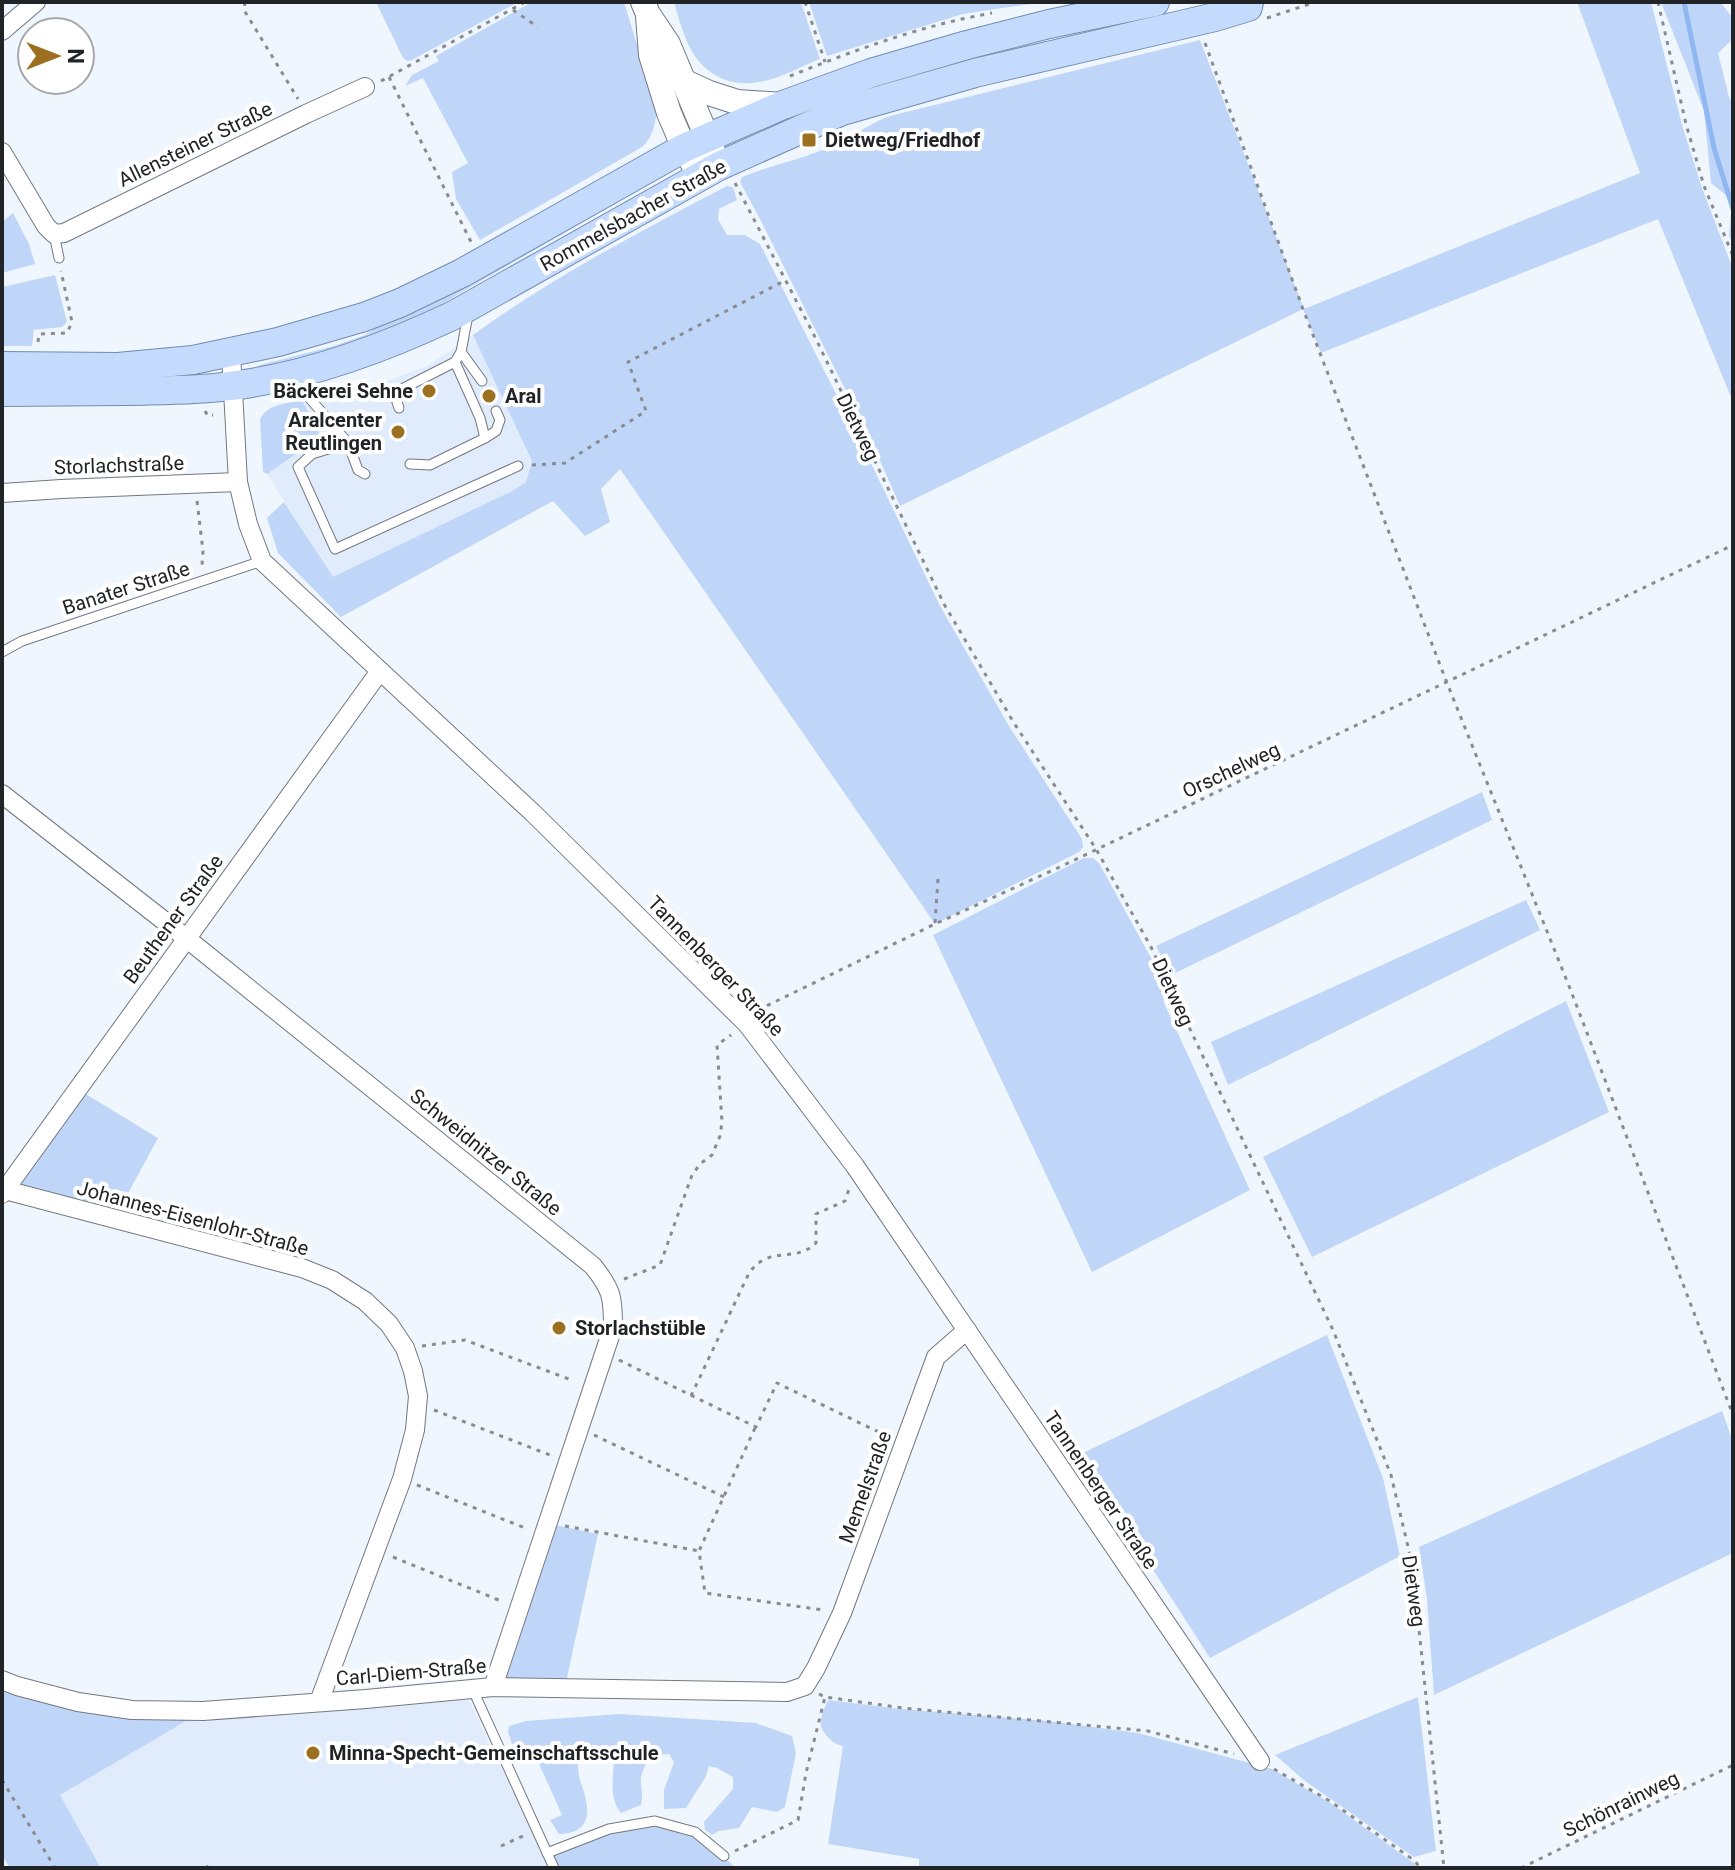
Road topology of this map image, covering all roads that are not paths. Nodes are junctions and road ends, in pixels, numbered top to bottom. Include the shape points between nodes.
1 (36, 2) edge
2 (1155, 2) edge
3 (1251, 3) edge
4 (645, 8) edge
5 (2, 31) edge
6 (683, 81) junction
7 (365, 87) road end
8 (783, 105) junction
9 (696, 142) junction
10 (2, 152) edge
11 (717, 173) junction
12 (50, 230) junction
13 (59, 258) road end
14 (470, 307) junction
15 (461, 352) junction
16 (231, 354) junction
17 (455, 362) junction
18 (2, 366) edge
19 (289, 375) junction
20 (482, 381) dead end
21 (232, 386) junction
22 (2, 392) edge
23 (399, 408) dead end
24 (496, 411) dead end
25 (485, 438) junction
26 (350, 442) junction
27 (410, 464) dead end
28 (518, 466) road end
29 (365, 474) dead end
30 (238, 482) junction
31 (2, 493) edge
32 (262, 561) junction
33 (2, 652) edge
34 (380, 671) junction
35 (2, 794) edge
36 (186, 938) junction
37 (3, 1190) edge
38 (967, 1330) junction
39 (2, 1680) edge
40 (805, 1686) joint
41 (493, 1687) junction
42 (472, 1688) junction
43 (319, 1702) junction
44 (1260, 1761) road end
45 (547, 1853) junction
46 (724, 1856) road end
47 (554, 1868) edge

1 - 5 street
2 - 8 main road, Rommelsbacher Straße via 967,45
3 - 11 main road, Rommelsbacher Straße via 1196,22 975,73 842,111
4 - 6 street
4 - 9 street via 651,55 669,113
6 - 8 street via 737,102
6 - 9 street
7 - 12 street, Allensteiner Straße via 64,233
8 - 9 main road, Rommelsbacher Straße
9 - 11 street
9 - 16 main road, Rommelsbacher Straße via 400,303
10 - 12 street
11 - 14 main road, Rommelsbacher Straße
12 - 13 lane
14 - 15 lane
14 - 19 main road, Rommelsbacher Straße via 412,335
15 - 17 lane
15 - 20 lane
16 - 18 main road, Rommelsbacher Straße via 118,367
16 - 21 street, Tannenberger Straße
17 - 23 lane via 394,393
17 - 25 lane
19 - 21 main road, Rommelsbacher Straße
19 - 26 lane
21 - 22 main road, Rommelsbacher Straße
21 - 30 street, Tannenberger Straße
24 - 25 lane via 496,431
25 - 27 lane via 430,465
26 - 28 lane via 312,454 298,467 335,549
26 - 29 lane via 358,470
30 - 31 street, Storlachstraße
30 - 32 street, Tannenberger Straße
32 - 33 lane, Banater Straße
32 - 34 street, Tannenberger Straße
34 - 36 street, Beuthener Straße
34 - 38 street, Tannenberger Straße via 744,1021 855,1166
35 - 36 street, Schweidnitzer Straße
36 - 37 street, Beuthener Straße
36 - 41 street, Schweidnitzer Straße via 593,1266 608,1285 613,1327
37 - 43 street, Johannes-Eisenlohr-Straße via 302,1268 365,1301 405,1348 418,1396 415,1430 402,1479
38 - 40 street, Memelstraße via 936,1357 842,1613
38 - 44 street, Tannenberger Straße
39 - 43 street, Carl-Diem-Straße via 78,1702 132,1710 203,1711
40 - 41 street, Carl-Diem-Straße via 787,1692
41 - 42 street, Carl-Diem-Straße
42 - 43 street, Carl-Diem-Straße
42 - 45 lane
45 - 46 lane via 609,1829 655,1821 695,1832
45 - 47 lane

